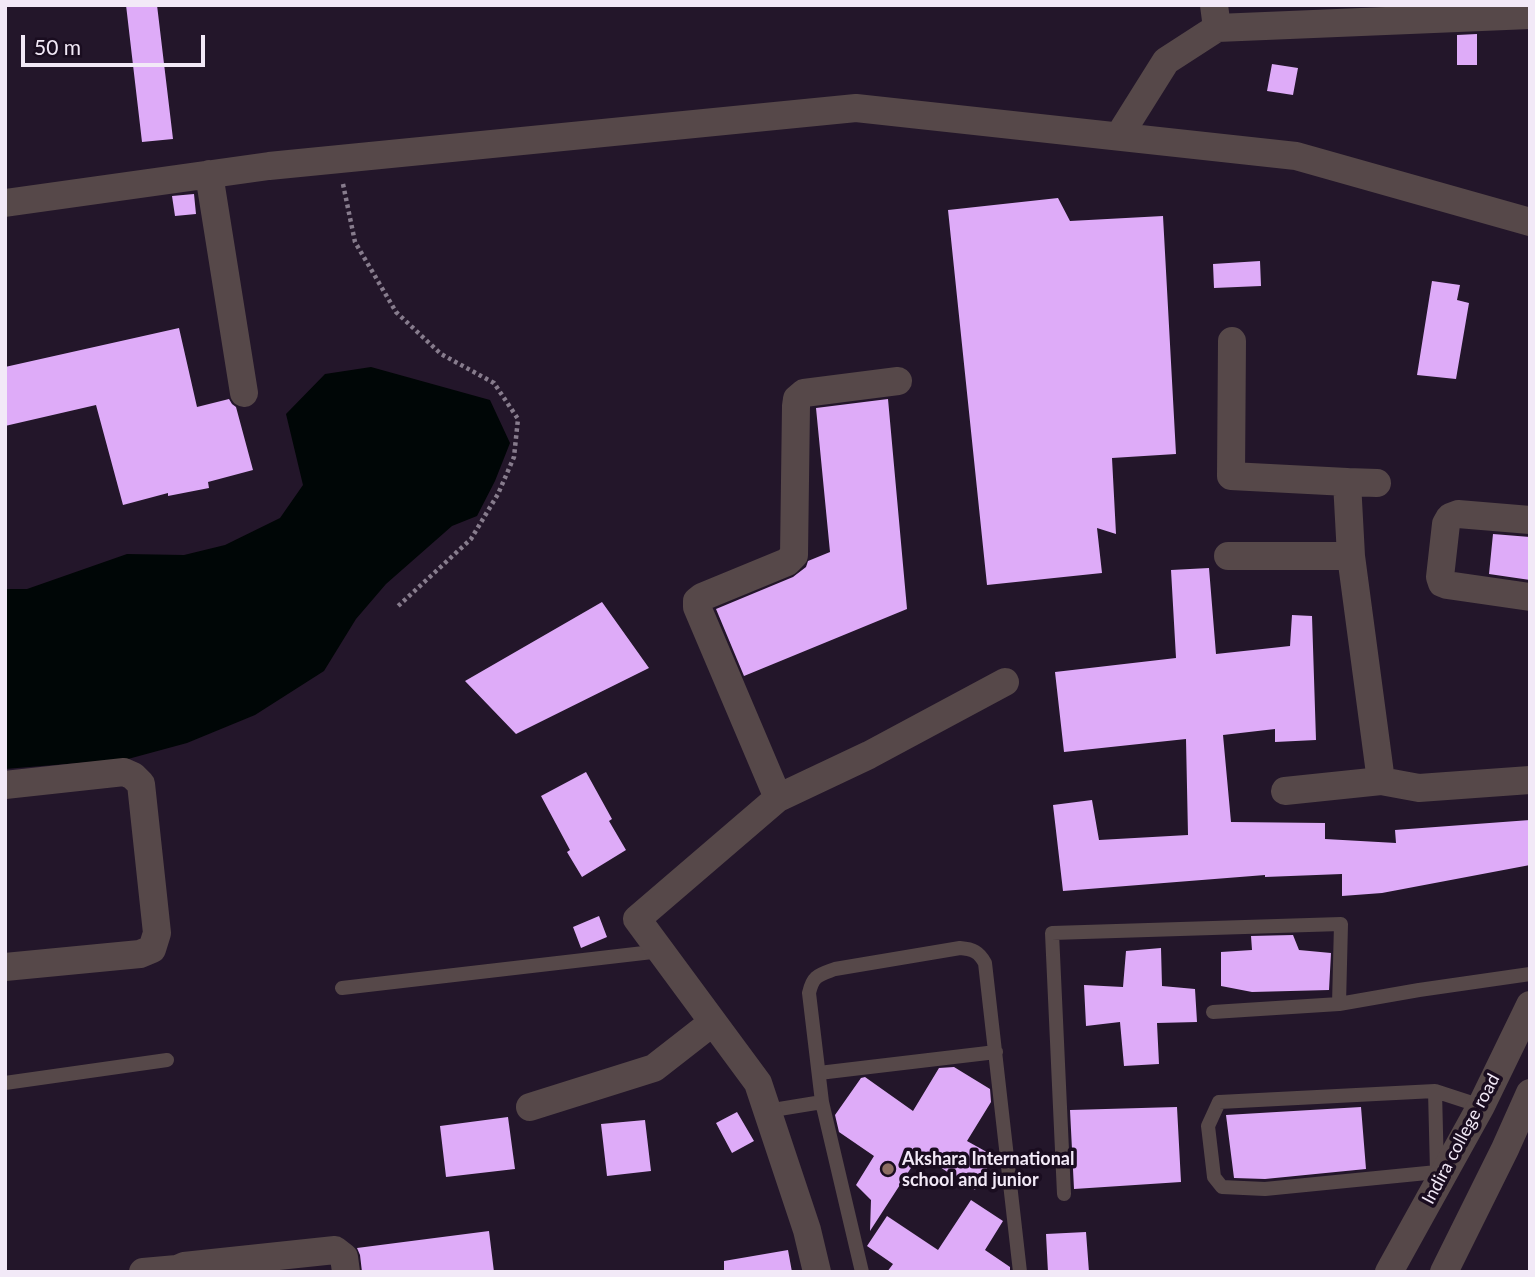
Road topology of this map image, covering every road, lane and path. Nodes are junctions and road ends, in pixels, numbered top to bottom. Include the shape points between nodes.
1 (1530, 15) edge
2 (1216, 16) edge
3 (1119, 136) junction
4 (338, 159) junction
5 (209, 174) junction
6 (5, 203) edge
7 (1530, 222) edge
8 (1232, 341) dead end
9 (898, 381) dead end
10 (244, 393) dead end
11 (1348, 482) junction
12 (1377, 483) dead end
13 (1530, 520) edge
14 (1228, 556) dead end
15 (1351, 556) junction
16 (1530, 597) edge
17 (396, 608) dead end
18 (1006, 682) dead end
19 (1530, 780) edge
20 (1381, 781) junction
21 (5, 785) edge
22 (1285, 791) dead end
23 (778, 798) junction
24 (661, 951) junction
25 (5, 967) edge
26 (1530, 974) edge
27 (342, 988) dead end
28 (1339, 1004) junction
29 (1530, 1005) edge
30 (1213, 1012) dead end
31 (713, 1022) junction
32 (996, 1052) junction
33 (167, 1060) dead end
34 (819, 1073) junction
35 (5, 1083) edge
36 (1435, 1091) junction
37 (822, 1102) junction
38 (1481, 1106) junction
39 (530, 1107) dead end
40 (767, 1111) junction
41 (1526, 1111) edge
42 (1517, 1152) edge
43 (1064, 1194) dead end
44 (176, 1270) edge
45 (144, 1272) edge
46 (346, 1272) edge
47 (817, 1272) edge
48 (862, 1272) edge
49 (1020, 1272) edge
50 (1389, 1272) edge
51 (1444, 1272) edge

1 - 2 street
2 - 3 street via 1166,61
3 - 4 street via 856,108
3 - 7 street via 1296,156
4 - 5 street
4 - 17 path via 355,242 396,312 441,354 494,383 518,419 514,457 471,539
5 - 6 street
5 - 10 street
8 - 11 street via 1231,476
9 - 23 street via 804,393 797,399 794,555 697,601
11 - 12 street
11 - 15 street
13 - 16 street via 1450,517 1440,577 1447,585
14 - 15 street
15 - 20 street
18 - 23 street
19 - 20 street via 1419,788
20 - 22 street
21 - 25 street via 124,772 133,776 141,785 157,933 152,950 140,954
23 - 24 street via 638,919
24 - 27 lane
24 - 31 street
26 - 28 lane
28 - 30 lane
28 - 43 lane via 1341,924 1052,933
29 - 38 street, Indira college road
31 - 39 street via 654,1068
31 - 40 street via 758,1083
32 - 34 lane
32 - 34 lane via 985,963 980,954 960,948 835,969 812,981 809,993
32 - 49 lane
33 - 35 lane
34 - 37 lane
36 - 36 lane via 1219,1102 1208,1126 1214,1177 1222,1187 1265,1189 1437,1172
36 - 38 lane
37 - 40 lane
37 - 48 lane
38 - 50 street, Indira college road
40 - 47 street
41 - 42 street
42 - 51 street
44 - 45 street
44 - 46 street via 335,1250 344,1257

